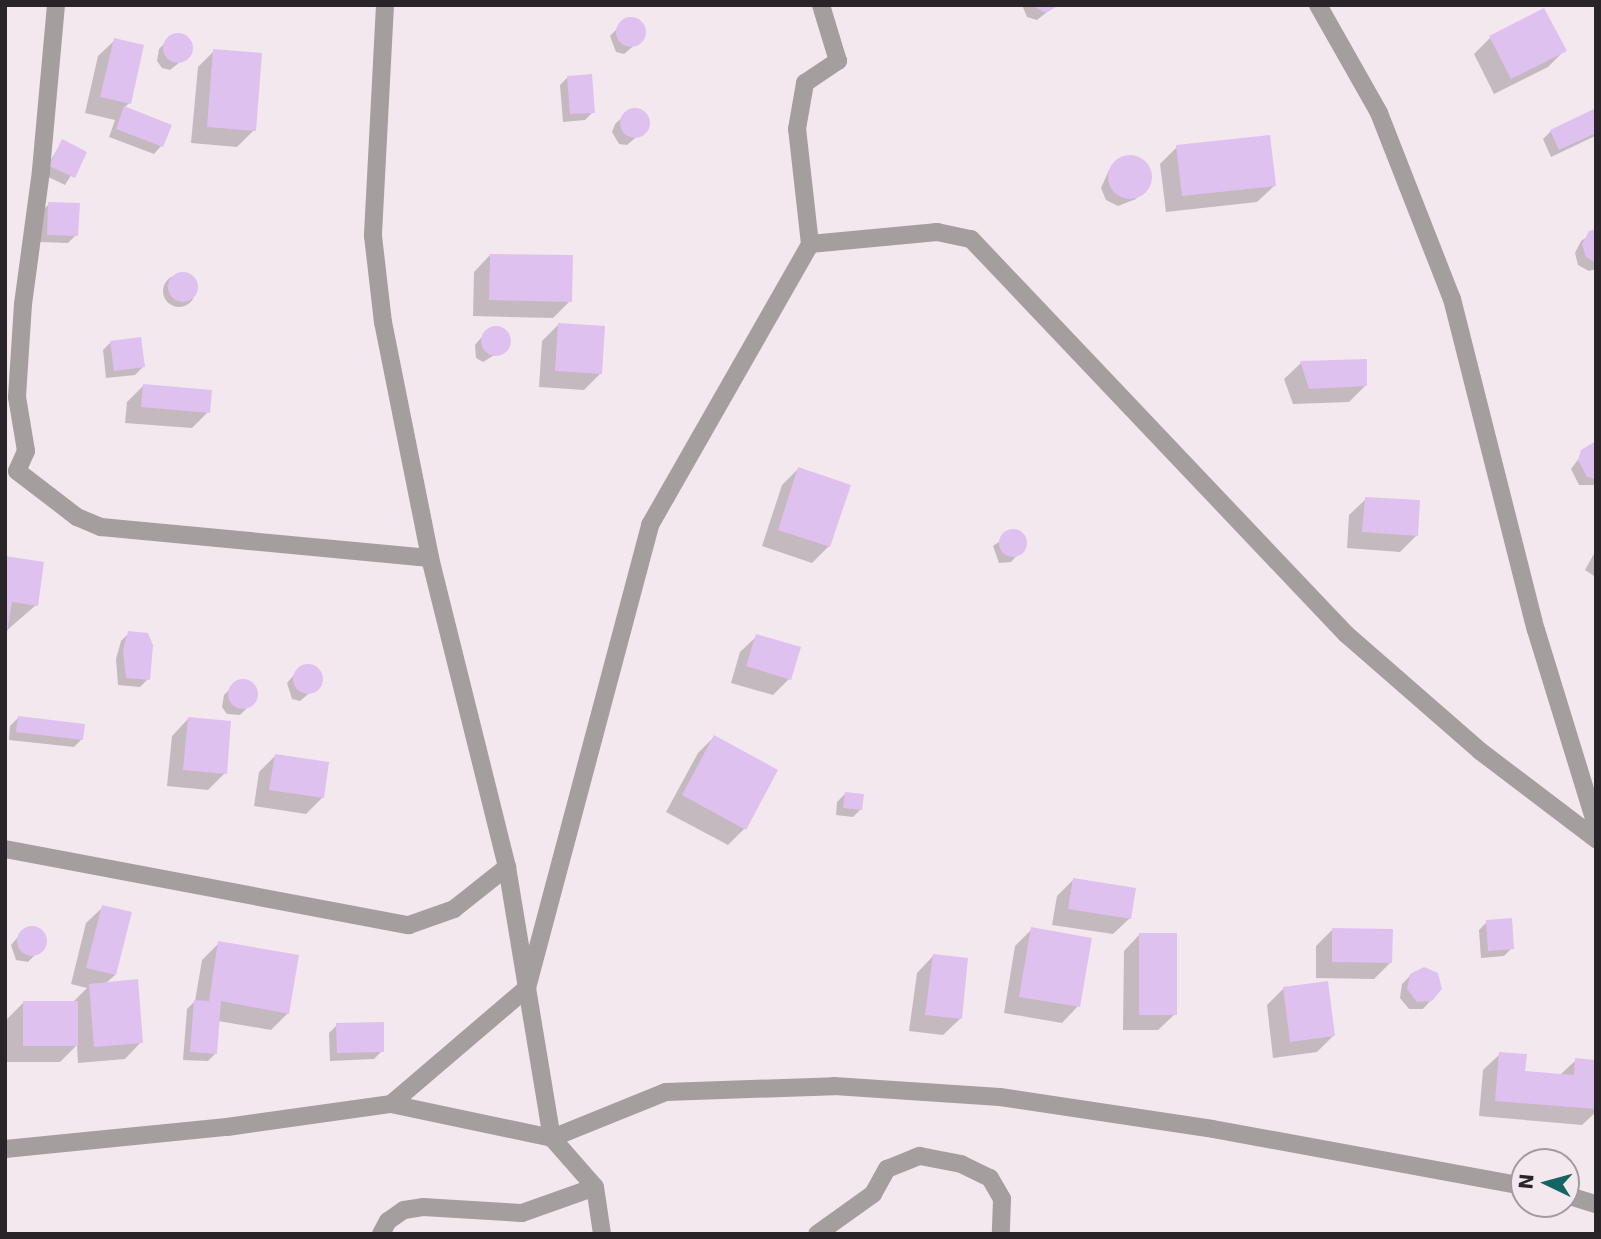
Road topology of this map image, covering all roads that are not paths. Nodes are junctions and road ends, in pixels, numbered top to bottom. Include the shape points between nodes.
1 (56, 5) edge
2 (385, 5) edge
3 (821, 5) edge
4 (1318, 5) edge
5 (810, 244) junction
6 (430, 558) junction
7 (1596, 825) edge
8 (1596, 839) edge
9 (5, 849) edge
10 (507, 867) junction
11 (527, 988) junction
12 (391, 1104) junction
13 (552, 1138) junction
14 (5, 1149) edge
15 (1510, 1183) edge
16 (596, 1187) junction
17 (381, 1234) edge
18 (602, 1234) edge
19 (817, 1234) edge
20 (1001, 1234) edge

1 - 6 street via 23,304 17,397 26,451 17,471 77,517 101,527
2 - 6 street via 373,236 383,322
3 - 5 street via 838,61 805,83 797,129
4 - 7 street via 1379,113 1452,299 1536,630
5 - 8 street via 937,232 971,239 1346,634 1480,751
5 - 11 street via 650,525
6 - 10 street
9 - 10 street via 409,925 454,909
10 - 11 street
11 - 12 street
11 - 13 street
12 - 13 street
12 - 14 street via 227,1127
13 - 15 street via 666,1092 834,1086 1000,1097 1213,1129
13 - 16 street
16 - 17 street via 522,1213 404,1210 388,1221
16 - 18 street
19 - 20 street via 873,1194 887,1169 920,1156 961,1164 990,1178 1002,1199

